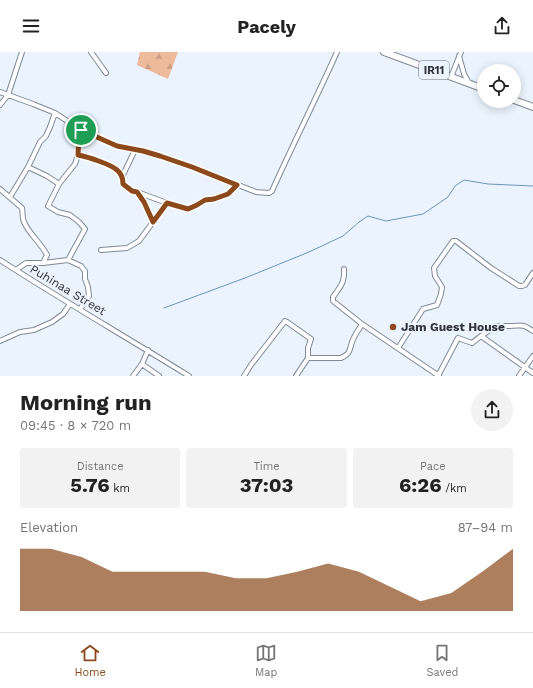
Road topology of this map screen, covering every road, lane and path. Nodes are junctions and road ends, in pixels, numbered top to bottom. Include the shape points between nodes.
1 (22, 52) edge
2 (91, 52) edge
3 (337, 52) edge
4 (384, 52) edge
5 (391, 53) edge
6 (460, 54) edge
7 (106, 73) dead end
8 (451, 77) junction
9 (469, 83) junction
10 (477, 86) edge
11 (0, 92) edge
12 (8, 95) junction
13 (521, 103) edge
14 (0, 105) edge
15 (533, 107) edge
16 (55, 113) junction
17 (81, 130) junction
18 (135, 150) junction
19 (78, 155) junction
20 (28, 167) junction
21 (122, 177) junction
22 (59, 184) junction
23 (237, 185) junction
24 (0, 189) edge
25 (137, 192) junction
26 (10, 197) junction
27 (167, 203) junction
28 (153, 222) junction
29 (101, 250) dead end
30 (0, 260) edge
31 (68, 260) junction
32 (43, 263) junction
33 (344, 269) dead end
34 (16, 270) junction
35 (533, 274) edge
36 (70, 304) junction
37 (80, 310) junction
38 (362, 324) junction
39 (533, 331) edge
40 (481, 336) junction
41 (0, 341) edge
42 (398, 348) junction
43 (148, 350) junction
44 (533, 356) edge
45 (308, 358) junction
46 (142, 364) junction
47 (525, 368) junction
48 (533, 373) edge
49 (133, 376) edge
50 (159, 376) edge
51 (189, 376) edge
52 (244, 376) edge
53 (296, 376) edge
54 (438, 376) edge
55 (519, 376) edge

1 - 12 street
2 - 7 street
3 - 23 street via 272,191 256,192
4 - 5 main road, IR11
5 - 8 main road, IR11
6 - 8 street
6 - 9 street via 464,74
8 - 9 main road, IR11
9 - 10 main road, IR11
11 - 12 street
12 - 14 street
12 - 16 street
13 - 15 main road
16 - 17 street
16 - 20 street via 46,136 40,142
17 - 18 street via 117,146
17 - 19 street
18 - 21 street
18 - 23 street via 160,156
19 - 21 street via 110,166
19 - 22 street via 75,164
20 - 22 street
20 - 26 street
21 - 25 street via 123,184
22 - 31 street via 48,206 70,215 85,229
23 - 27 street via 228,194 205,200 188,209
24 - 26 street
25 - 27 street
25 - 28 street
26 - 32 street via 22,208 29,231 43,247 47,255
27 - 28 street
28 - 29 street via 139,241 130,247
30 - 34 street, Puhinaa Street
31 - 32 street
31 - 37 street via 81,266 85,271 89,296
32 - 34 street via 26,263
33 - 38 street via 345,277 333,300
34 - 36 street, Puhinaa Street
35 - 42 street via 525,285 519,286 453,241 434,268 435,276 442,288 437,305 423,309
36 - 37 street, Puhinaa Street
36 - 41 street via 63,314 52,322
37 - 43 street, Puhinaa Street
38 - 42 street
38 - 45 street via 350,351 341,358
39 - 40 street via 524,325 500,326
40 - 47 street
40 - 54 street via 472,343 458,338
42 - 54 street
43 - 46 street
43 - 51 street, Puhinaa Street
44 - 47 street
45 - 52 street via 311,339 285,322
45 - 53 street
46 - 49 street
46 - 50 street
47 - 48 street
47 - 55 street

